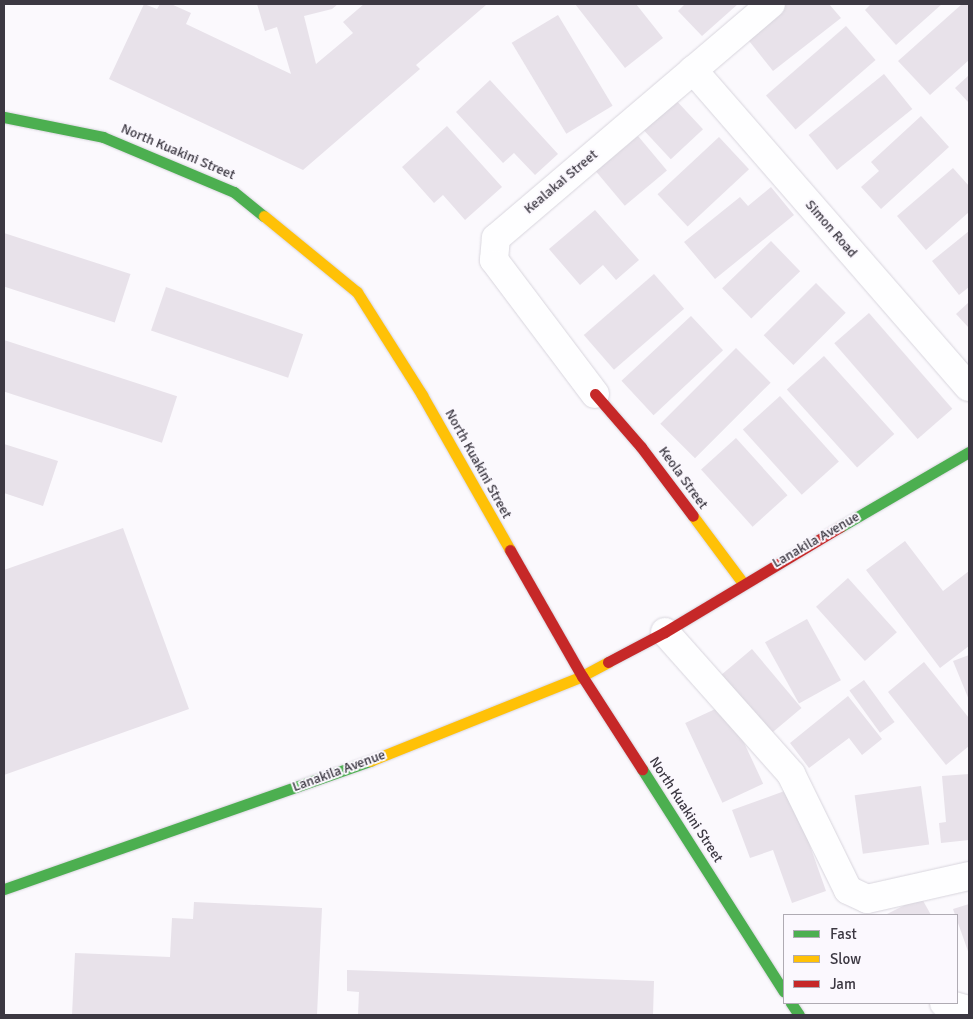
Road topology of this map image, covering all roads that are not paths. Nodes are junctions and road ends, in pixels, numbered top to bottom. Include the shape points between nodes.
1 (771, 4) edge
2 (693, 70) junction
3 (4, 117) edge
4 (969, 387) edge
5 (595, 394) joint
6 (969, 452) edge
7 (743, 583) junction
8 (665, 632) junction
9 (582, 676) junction
10 (969, 876) edge
11 (4, 889) edge
12 (865, 907) edge
13 (783, 988) edge
14 (792, 1004) edge
15 (948, 1004) edge
16 (969, 1010) edge
17 (799, 1015) edge

1 - 2 street, Kealakai Street
2 - 4 street, Simon Road
2 - 5 street, Kealakai Street via 496,238 494,260
3 - 9 street, North Kuakini Street via 103,136 234,192 357,292 422,395
5 - 7 street, Keola Street via 641,447
6 - 7 street, Lanakila Avenue
7 - 8 street, Lanakila Avenue
8 - 9 street, Lanakila Avenue
8 - 12 street via 791,774 848,890
9 - 11 street, Lanakila Avenue via 349,769
9 - 13 street, North Kuakini Street
10 - 12 street
14 - 17 street, North Kuakini Street
15 - 16 street

